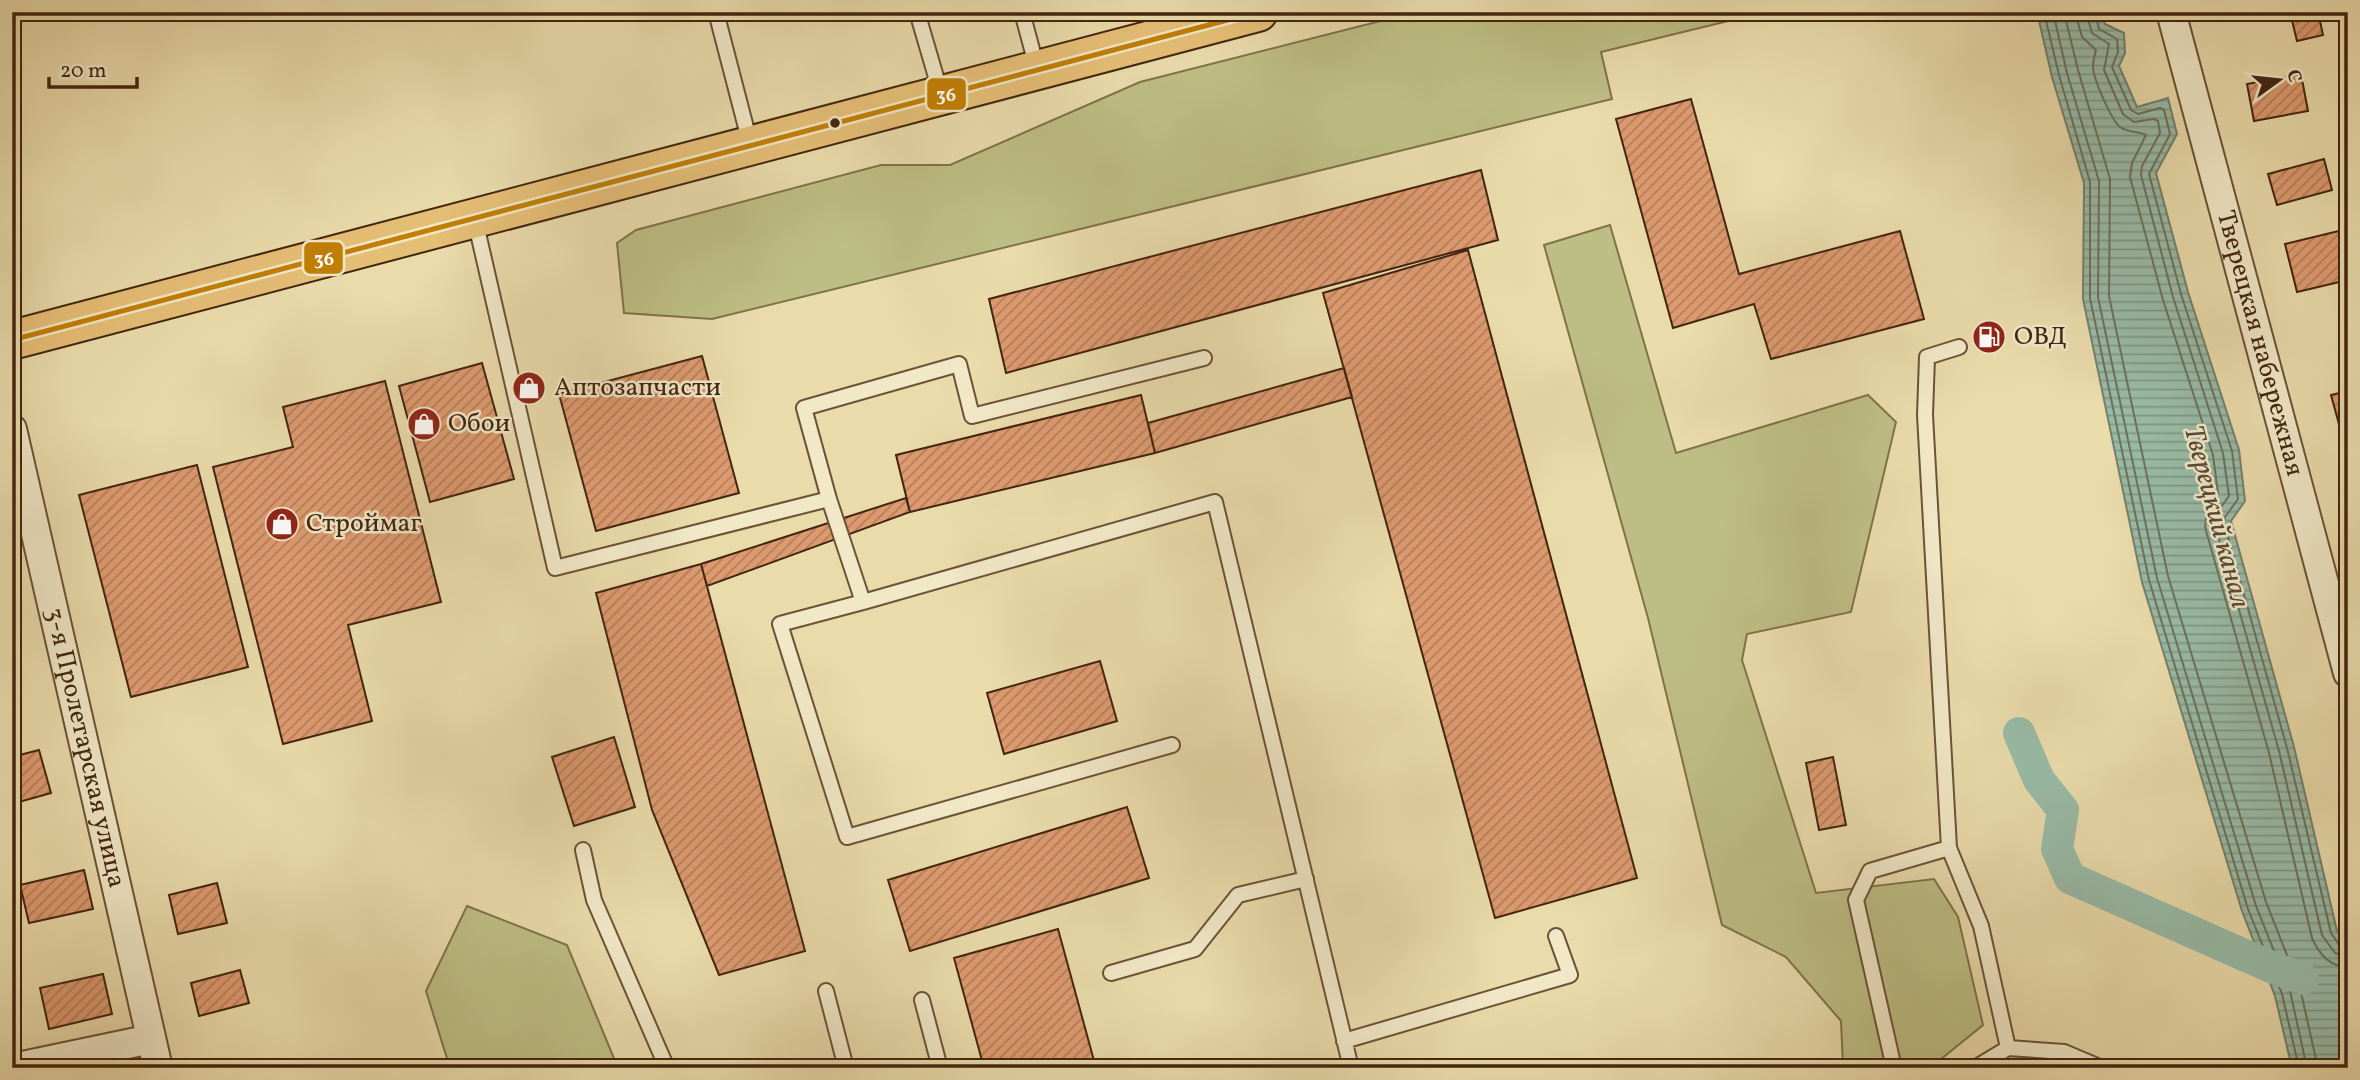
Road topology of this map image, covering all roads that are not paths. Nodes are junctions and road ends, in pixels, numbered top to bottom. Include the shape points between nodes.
1 (716, 12) edge
2 (917, 12) edge
3 (1022, 12) edge
4 (1258, 12) edge
5 (2171, 12) edge
6 (1038, 70) junction
7 (941, 95) junction
8 (751, 146) junction
9 (474, 219) junction
10 (12, 340) edge
11 (1959, 347) dead end
12 (1204, 358) dead end
13 (12, 429) edge
14 (829, 499) junction
15 (863, 603) junction
16 (2348, 673) edge
17 (1172, 746) dead end
18 (1949, 848) junction
19 (583, 850) dead end
20 (1306, 878) junction
21 (1556, 936) dead end
22 (1111, 973) dead end
23 (826, 991) dead end
24 (922, 1000) dead end
25 (152, 1039) junction
26 (1345, 1041) junction
27 (2008, 1048) junction
28 (13, 1068) edge
29 (158, 1068) edge
30 (667, 1068) edge
31 (846, 1068) edge
32 (940, 1068) edge
33 (1351, 1068) edge
34 (1894, 1068) edge
35 (1975, 1068) edge
36 (2102, 1068) edge

1 - 8 lane
2 - 7 lane
3 - 6 lane
4 - 6 highway
5 - 16 street, Тверецкая набережная
6 - 7 highway
7 - 8 highway
8 - 9 highway
9 - 10 highway
9 - 14 lane via 555,568
11 - 18 lane via 1927,357 1925,415
12 - 14 lane via 972,416 960,364 804,408
13 - 25 street, 3-я Пролетарская улица
14 - 15 lane
15 - 17 lane via 780,624 848,837
15 - 20 lane via 1215,502
18 - 27 lane via 1981,926
18 - 34 lane via 1870,871 1856,900
19 - 30 lane via 594,900
20 - 22 lane via 1238,895 1195,949
20 - 26 lane
21 - 26 lane via 1570,975
23 - 31 lane
24 - 32 lane
25 - 28 street
25 - 29 street, 3-я Пролетарская улица
26 - 33 lane
27 - 35 lane
27 - 36 lane via 2064,1052

